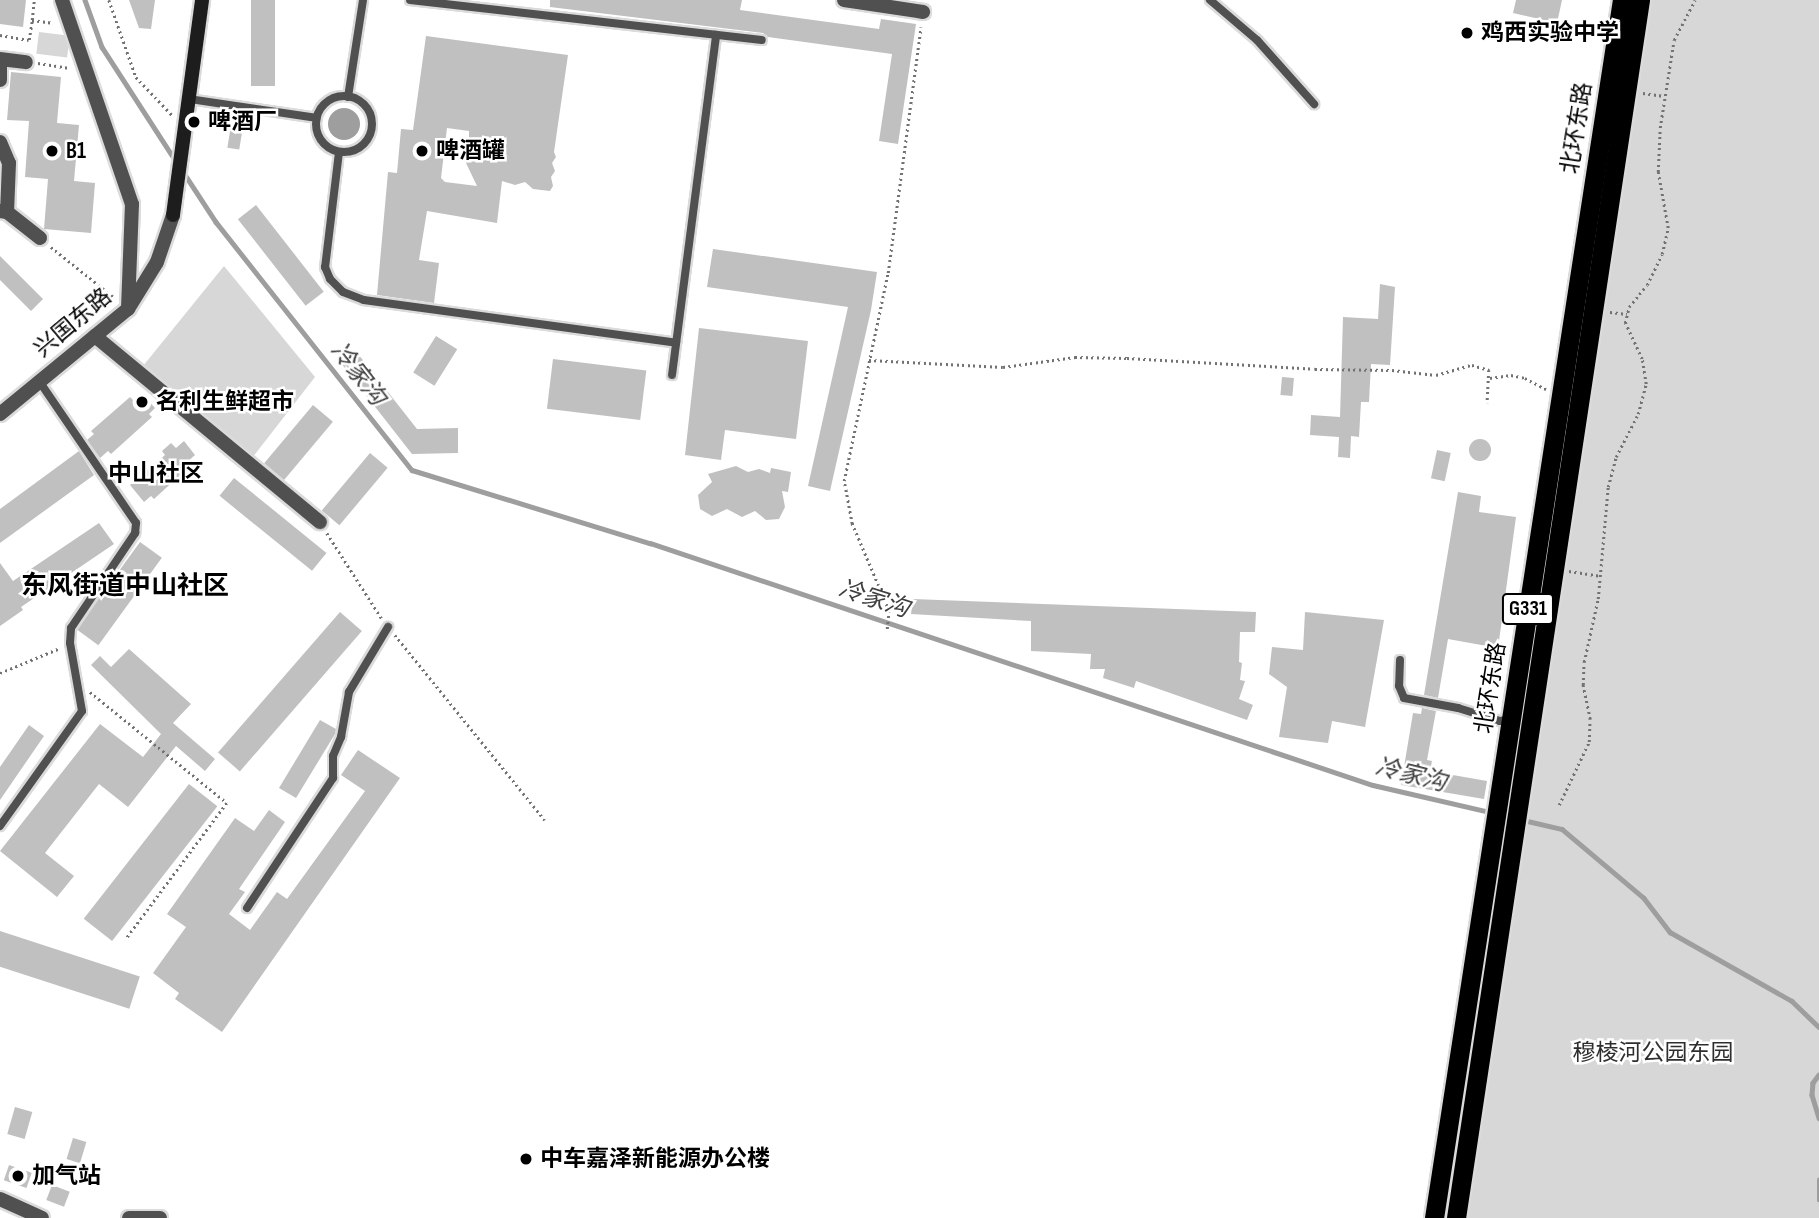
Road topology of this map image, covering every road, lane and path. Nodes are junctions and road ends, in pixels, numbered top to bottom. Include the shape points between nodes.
1 (34, 0) edge
2 (62, 0) edge
3 (109, 0) edge
4 (202, 0) edge
5 (363, 0) edge
6 (410, 0) edge
7 (844, 0) edge
8 (1209, 0) edge
9 (1622, 0) edge
10 (1640, 0) edge
11 (1695, 0) edge
12 (923, 12) joint
13 (32, 20) junction
14 (71, 25) junction
15 (0, 35) edge
16 (716, 35) junction
17 (29, 40) junction
18 (762, 40) dead end
19 (0, 60) edge
20 (26, 62) junction
21 (87, 71) junction
22 (0, 80) edge
23 (1626, 90) junction
24 (1664, 96) junction
25 (348, 97) junction
26 (189, 99) junction
27 (1314, 104) dead end
28 (317, 118) junction
29 (185, 129) junction
30 (0, 142) edge
31 (340, 152) junction
32 (4, 212) edge
33 (173, 215) joint
34 (40, 239) joint
35 (128, 309) junction
36 (95, 336) junction
37 (676, 343) junction
38 (869, 360) junction
39 (672, 375) dead end
40 (1490, 378) junction
41 (39, 381) junction
42 (1546, 389) dead end
43 (1487, 404) dead end
44 (0, 414) edge
45 (320, 522) joint
46 (1555, 568) junction
47 (1601, 576) junction
48 (388, 627) junction
49 (887, 629) dead end
50 (70, 643) junction
51 (1400, 660) dead end
52 (0, 673) edge
53 (76, 676) junction
54 (1511, 719) junction
55 (1559, 805) dead end
56 (545, 820) dead end
57 (0, 826) edge
58 (247, 908) dead end
59 (126, 939) dead end
60 (0, 1199) edge
61 (42, 1218) edge
62 (129, 1218) edge
63 (160, 1218) edge
64 (1434, 1218) edge
65 (1456, 1218) edge

1 - 13 path
2 - 14 street
3 - 29 path via 136,77
4 - 26 main road
5 - 25 lane
6 - 16 lane
7 - 12 street
8 - 27 lane via 1257,40
9 - 54 highway, 北环东路 / G331
10 - 23 highway, 北环东路 / G331
11 - 24 path via 1674,40
12 - 38 path via 888,274
13 - 14 path
13 - 17 path
14 - 21 street
15 - 17 path
16 - 18 lane
16 - 37 lane
17 - 20 path
19 - 20 street
19 - 22 street
20 - 21 path
21 - 35 street via 132,204
23 - 24 path
23 - 46 highway, 北环东路 / G331
24 - 47 path via 1658,172 1668,228 1662,254 1647,285 1629,307 1625,323 1642,359 1646,384 1639,414 1616,457 1608,487
25 - 28 lane via 327,102
25 - 31 lane via 368,109 372,127 358,149
26 - 28 lane
26 - 29 main road
28 - 31 lane via 318,136
29 - 33 main road
30 - 32 street via 9,163
31 - 37 lane via 325,267 343,292 364,300
32 - 34 street
33 - 35 street, 兴国东路 via 157,262
34 - 35 path
35 - 36 street, 兴国东路
36 - 41 street, 兴国东路
36 - 45 street
37 - 39 lane
38 - 40 path via 1003,368 1075,357 1127,358 1436,375 1472,365 1489,370
38 - 49 path via 844,481 852,524 889,611
40 - 42 path via 1511,375
40 - 43 path
41 - 44 street, 兴国东路
41 - 50 lane via 136,523 135,533 71,628
45 - 48 path
46 - 47 path
46 - 65 highway, 北环东路 / G331
47 - 55 path via 1584,662 1590,743
48 - 56 path
48 - 58 lane via 349,692 333,756 333,778
50 - 52 path
50 - 53 lane
51 - 54 lane via 1399,686 1404,698 1500,721
53 - 57 lane via 82,711
53 - 59 path via 98,700 227,803
54 - 64 highway, 北环东路 / G331
60 - 61 street
62 - 63 street

